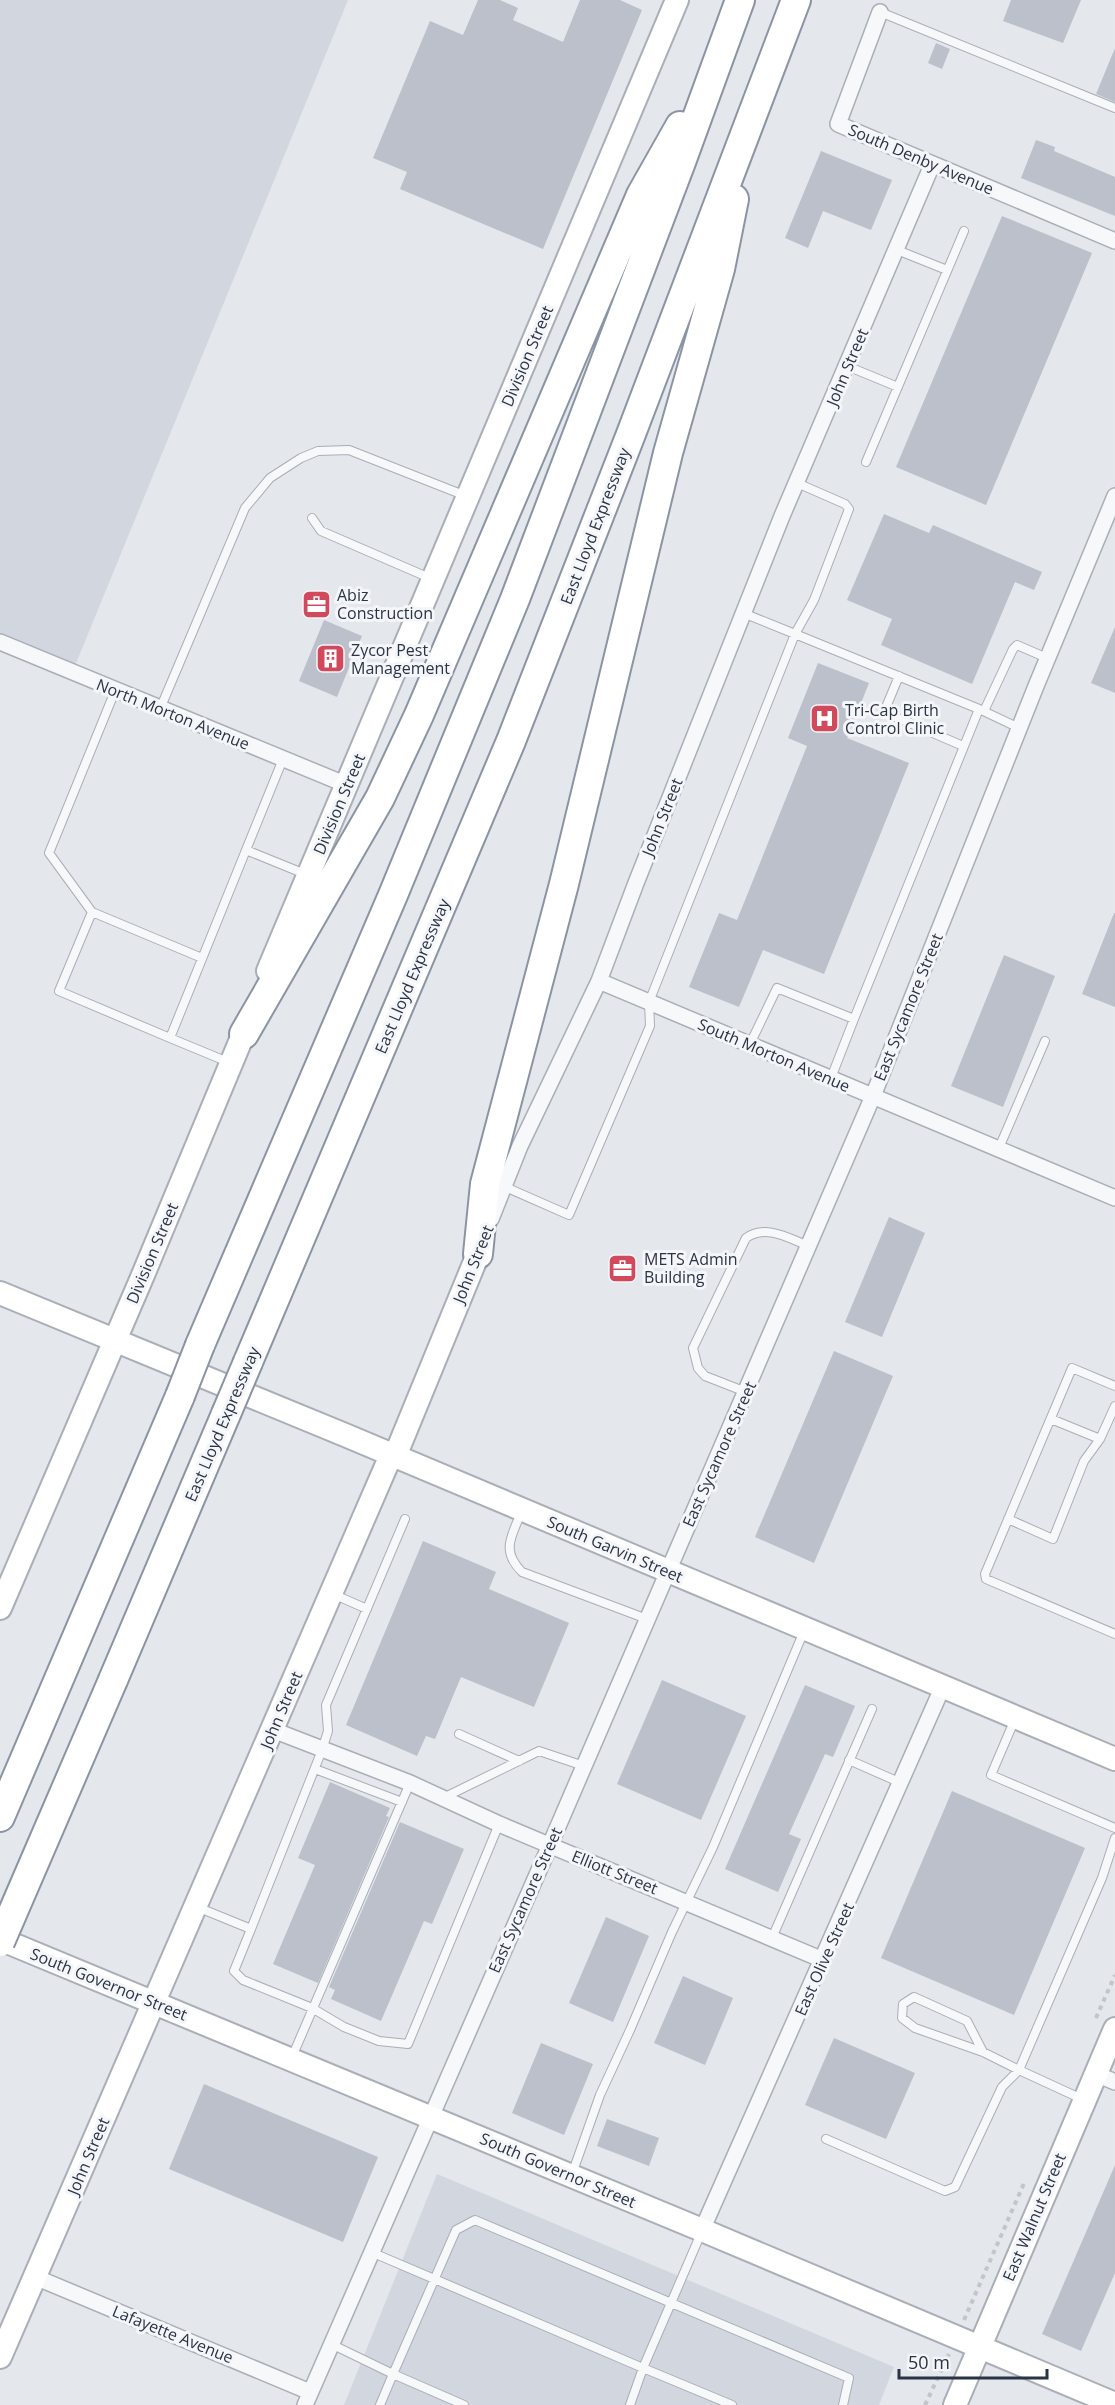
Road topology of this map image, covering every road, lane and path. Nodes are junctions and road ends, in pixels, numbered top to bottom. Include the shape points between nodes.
1 (677, 0) edge
2 (740, 0) edge
3 (796, 0) edge
4 (880, 12) joint
5 (715, 64) junction
6 (1115, 108) edge
7 (751, 114) junction
8 (932, 165) junction
9 (964, 231) dead end
10 (1115, 241) edge
11 (897, 250) junction
12 (947, 270) junction
13 (847, 366) junction
14 (898, 387) junction
15 (866, 462) dead end
16 (797, 483) junction
17 (1115, 496) edge
18 (468, 497) junction
19 (312, 518) dead end
20 (434, 579) junction
21 (743, 613) junction
22 (795, 634) junction
23 (0, 642) edge
24 (1047, 658) junction
25 (899, 676) junction
26 (115, 690) junction
27 (160, 709) junction
28 (981, 710) junction
29 (1019, 728) junction
30 (963, 746) junction
31 (284, 759) junction
32 (347, 785) junction
33 (246, 850) junction
34 (309, 875) junction
35 (92, 912) junction
36 (202, 958) junction
37 (599, 981) junction
38 (649, 1002) junction
39 (854, 1019) junction
40 (244, 1034) junction
41 (170, 1038) junction
42 (1045, 1041) dead end
43 (750, 1044) junction
44 (231, 1064) junction
45 (831, 1078) junction
46 (873, 1096) junction
47 (999, 1148) junction
48 (503, 1186) junction
49 (1115, 1198) edge
50 (809, 1246) junction
51 (478, 1254) junction
52 (0, 1293) edge
53 (114, 1341) junction
54 (1115, 1386) edge
55 (746, 1392) junction
56 (1115, 1406) edge
57 (1051, 1419) junction
58 (1100, 1439) junction
59 (391, 1455) junction
60 (522, 1510) junction
61 (405, 1519) dead end
62 (1008, 1519) junction
63 (667, 1571) junction
64 (332, 1594) junction
65 (0, 1608) edge
66 (367, 1609) junction
67 (647, 1619) junction
68 (805, 1629) junction
69 (1115, 1634) edge
70 (943, 1686) junction
71 (872, 1709) dead end
72 (1016, 1717) junction
73 (273, 1730) junction
74 (459, 1734) dead end
75 (322, 1750) junction
76 (1115, 1759) edge
77 (849, 1760) junction
78 (519, 1761) junction
79 (584, 1766) junction
80 (315, 1768) junction
81 (410, 1783) junction
82 (901, 1783) junction
83 (443, 1798) junction
84 (402, 1802) junction
85 (0, 1817) edge
86 (499, 1824) junction
87 (1115, 1828) edge
88 (1115, 1838) edge
89 (550, 1845) junction
90 (688, 1902) junction
91 (196, 1906) junction
92 (251, 1929) junction
93 (772, 1938) junction
94 (0, 1940) edge
95 (823, 1960) junction
96 (1115, 1975) edge
97 (154, 2002) junction
98 (312, 2008) junction
99 (1092, 2028) dead end
100 (1115, 2029) edge
101 (983, 2052) junction
102 (291, 2059) junction
103 (1019, 2070) junction
104 (1105, 2078) edge
105 (1083, 2100) junction
106 (430, 2116) junction
107 (826, 2139) dead end
108 (572, 2176) junction
109 (1027, 2177) dead end
110 (702, 2230) junction
111 (371, 2252) junction
112 (35, 2277) junction
113 (433, 2278) junction
114 (670, 2303) junction
115 (957, 2338) junction
116 (331, 2344) junction
117 (980, 2348) junction
118 (0, 2357) edge
119 (644, 2368) junction
120 (393, 2374) junction
121 (307, 2399) edge
122 (1115, 2404) edge
123 (380, 2405) edge
124 (464, 2405) edge
125 (630, 2405) edge
126 (732, 2405) edge
127 (843, 2405) edge
128 (925, 2405) edge
129 (955, 2405) edge

1 - 18 main road, Division Street
2 - 5 highway
3 - 7 highway, East Lloyd Expressway
4 - 6 lane
4 - 8 street, South Denby Avenue via 838,124
5 - 40 highway via 641,195 380,798
5 - 85 highway, bridge via 515,598 389,906
7 - 51 highway via 720,269 668,453 564,884 485,1184
7 - 94 highway, East Lloyd Expressway, bridge via 511,741
8 - 10 street, South Denby Avenue
8 - 11 street, John Street
9 - 12 lane
11 - 12 lane
11 - 13 street, John Street
12 - 14 lane
13 - 14 lane
13 - 16 street, John Street
14 - 15 lane
16 - 21 street, John Street
16 - 22 lane via 849,509 814,600
17 - 24 street, East Sycamore Street
18 - 20 main road, Division Street
18 - 27 lane via 349,450 318,451 270,478 245,508
19 - 20 lane via 321,531
20 - 32 main road, Division Street
21 - 22 lane
21 - 37 street, John Street
22 - 25 lane
22 - 38 lane
23 - 26 street, North Morton Avenue
24 - 28 lane via 1017,645
24 - 29 street, East Sycamore Street
25 - 28 lane
25 - 30 lane via 884,712
26 - 27 street, North Morton Avenue
26 - 35 lane via 49,853
27 - 31 street, North Morton Avenue
28 - 29 lane
28 - 30 lane
29 - 46 street, East Sycamore Street
30 - 39 lane
31 - 32 street, North Morton Avenue
31 - 33 lane
32 - 34 main road, Division Street
33 - 34 lane
33 - 36 lane
34 - 40 main road, Division Street
35 - 36 lane
35 - 41 lane via 59,991
36 - 41 lane
37 - 38 street, South Morton Avenue
37 - 48 street, John Street
38 - 43 street, South Morton Avenue
38 - 48 lane via 650,1026 569,1215
39 - 43 lane via 777,988
39 - 45 lane
40 - 44 main road, Division Street
41 - 44 lane
42 - 47 lane
43 - 45 street, South Morton Avenue
44 - 53 main road, Division Street
45 - 46 street, South Morton Avenue
46 - 47 street, South Morton Avenue
46 - 50 street, East Sycamore Street
47 - 49 street, South Morton Avenue
48 - 51 street, John Street
50 - 55 street, East Sycamore Street
50 - 55 lane via 770,1231 746,1238 693,1348 698,1368 705,1376
51 - 59 main road, John Street via 398,1449
52 - 53 main road, South Garvin Street
53 - 59 main road, South Garvin Street
53 - 65 main road, Division Street
54 - 57 lane via 1072,1368
55 - 63 street, East Sycamore Street
56 - 58 lane
57 - 58 lane
57 - 62 lane
58 - 62 lane via 1084,1461 1053,1539
59 - 60 main road, South Garvin Street
59 - 64 main road, John Street
60 - 63 main road, South Garvin Street
60 - 67 lane via 509,1544 512,1562 522,1572
61 - 66 lane
62 - 69 lane via 986,1579
63 - 67 street, East Sycamore Street
63 - 68 main road, South Garvin Street
64 - 66 lane
64 - 73 main road, John Street
66 - 75 lane via 326,1705 328,1731
67 - 79 street, East Sycamore Street
68 - 70 main road, South Garvin Street
68 - 90 lane
70 - 72 main road, South Garvin Street
70 - 82 street, East Olive Street
71 - 77 lane
72 - 76 main road, South Garvin Street
72 - 87 lane via 991,1775
73 - 75 street, Elliott Street
73 - 91 main road, John Street
74 - 78 lane
75 - 80 lane
75 - 81 street, Elliott Street
77 - 82 lane
77 - 93 lane
78 - 79 lane via 539,1751
78 - 83 lane
79 - 89 street, East Sycamore Street
80 - 84 lane
80 - 92 lane
81 - 83 street, Elliott Street
81 - 84 lane
82 - 95 street, East Olive Street
83 - 86 street, Elliott Street
84 - 98 lane
86 - 89 street, Elliott Street
86 - 98 lane via 408,2044 379,2041
88 - 103 lane via 1102,1878
89 - 90 street, Elliott Street
89 - 106 street, East Sycamore Street
90 - 93 street, Elliott Street
90 - 108 lane via 600,2095
91 - 92 lane
91 - 97 main road, John Street
92 - 98 lane via 234,1971 243,1980
93 - 95 street, Elliott Street
94 - 97 main road, South Governor Street
95 - 110 street, East Olive Street
96 - 99 path
97 - 102 main road, South Governor Street
97 - 112 main road, John Street
98 - 102 lane
100 - 104 main road, East Walnut Street
101 - 101 lane via 967,2021 914,1997 903,2004 902,2018 915,2028
101 - 103 lane
102 - 106 main road, South Governor Street
103 - 105 lane
103 - 107 lane via 1002,2087 955,2187 945,2191
104 - 105 main road, East Walnut Street
105 - 117 main road, East Walnut Street
106 - 108 main road, South Governor Street
106 - 111 street, East Sycamore Street
108 - 110 main road, South Governor Street
109 - 115 path
110 - 114 lane
110 - 115 main road, South Governor Street
111 - 113 lane
111 - 116 street, East Sycamore Street
112 - 118 main road, John Street
112 - 121 street, Lafayette Avenue
113 - 114 lane via 456,2230 475,2220
113 - 119 lane
113 - 120 lane
114 - 119 lane
114 - 127 lane via 849,2378
115 - 117 main road, South Governor Street
115 - 128 path
116 - 120 lane
116 - 121 street, East Sycamore Street
117 - 122 main road, South Governor Street
117 - 129 main road, East Walnut Street
119 - 125 lane
119 - 126 lane
120 - 123 lane
120 - 124 lane

